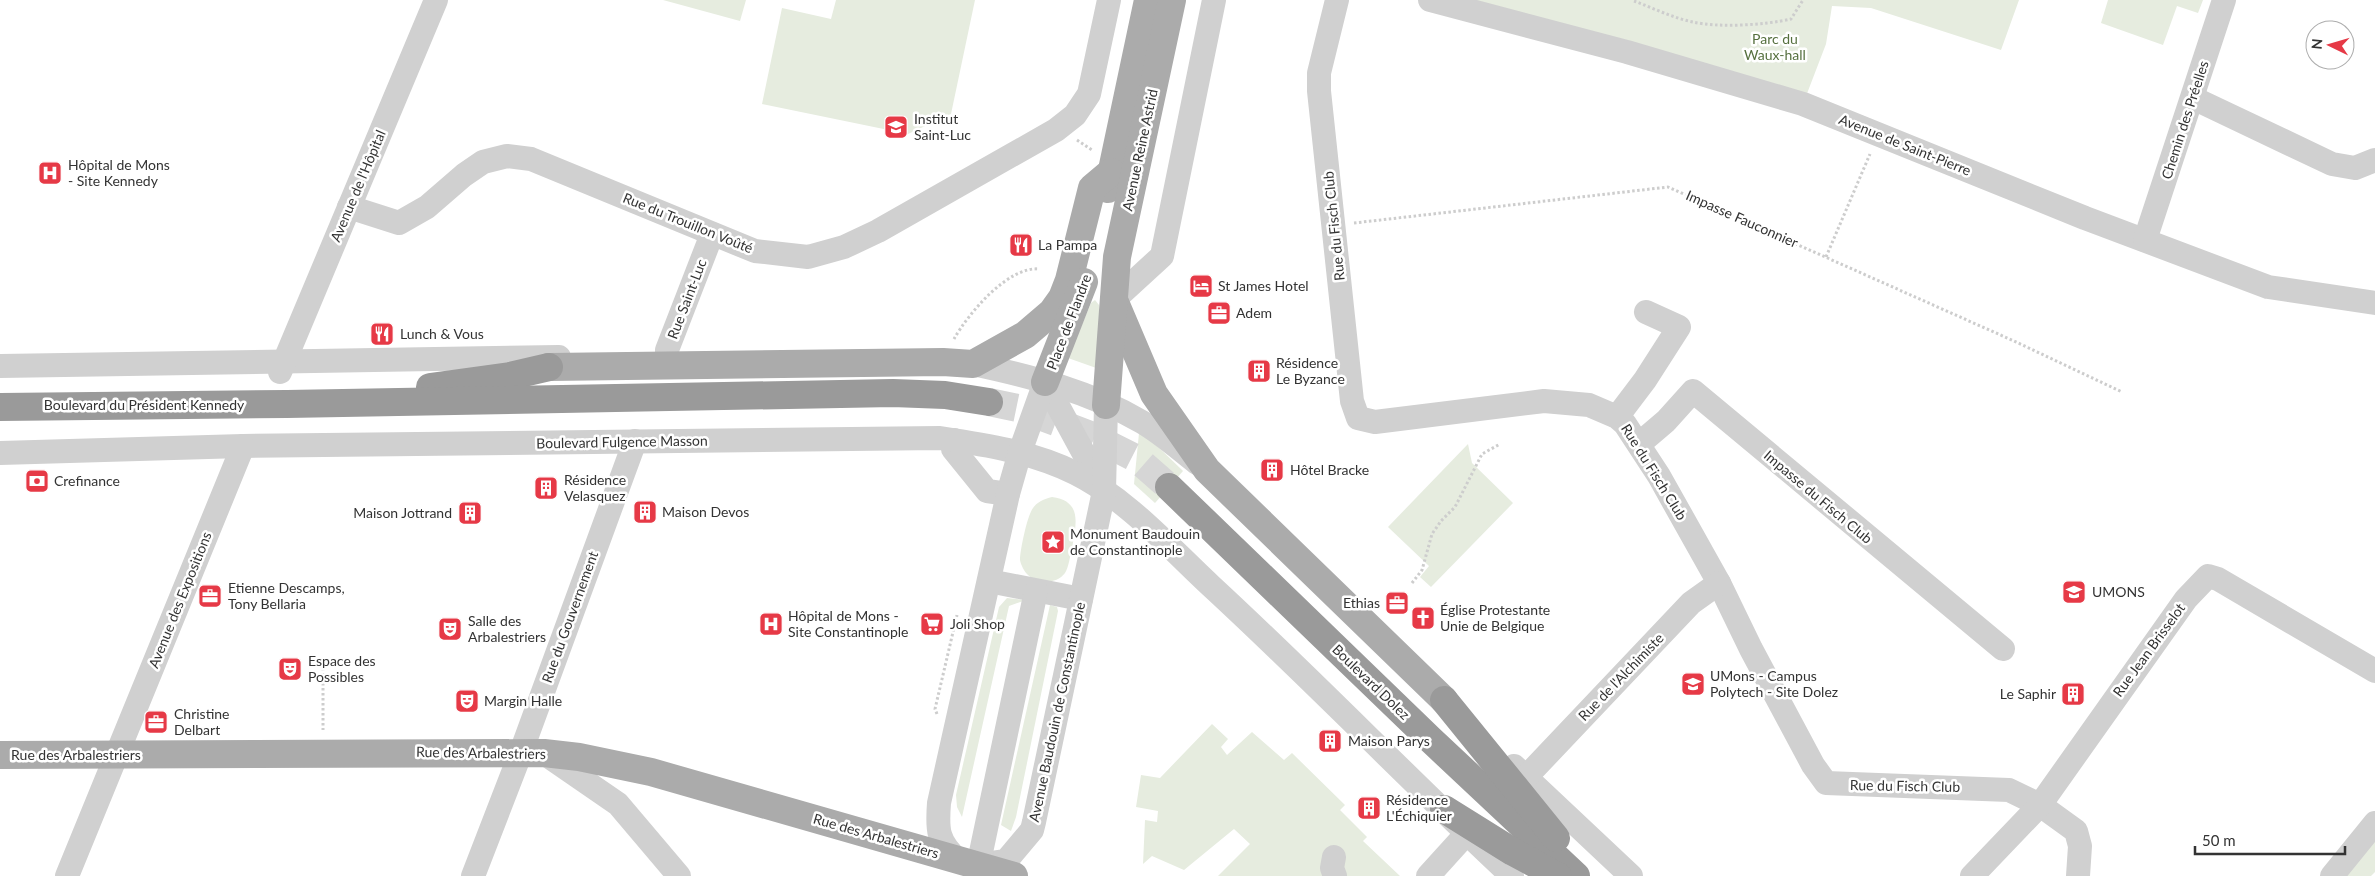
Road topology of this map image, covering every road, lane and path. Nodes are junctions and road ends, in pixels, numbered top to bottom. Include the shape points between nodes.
1 (436, 0) edge
2 (1109, 0) edge
3 (1148, 0) edge
4 (1172, 0) edge
5 (1214, 0) edge
6 (1337, 0) edge
7 (1430, 0) edge
8 (1633, 0) edge
9 (1640, 0) edge
10 (1803, 0) edge
11 (2224, 0) edge
12 (2193, 98) junction
13 (1056, 130) junction
14 (1878, 134) junction
15 (2375, 160) edge
16 (1104, 163) junction
17 (349, 206) junction
18 (1334, 225) junction
19 (712, 234) junction
20 (2145, 240) junction
21 (1826, 257) junction
22 (1091, 261) joint
23 (1038, 269) dead end
24 (1114, 300) junction
25 (2375, 303) edge
26 (1646, 312) dead end
27 (957, 356) junction
28 (582, 357) junction
29 (667, 360) junction
30 (0, 366) edge
31 (283, 366) junction
32 (549, 367) junction
33 (1044, 373) junction
34 (0, 376) edge
35 (2122, 392) dead end
36 (989, 402) tunnel mouth
37 (288, 404) junction
38 (87, 405) junction
39 (1106, 405) junction
40 (0, 407) edge
41 (1616, 417) junction
42 (0, 421) edge
43 (954, 440) junction
44 (635, 442) junction
45 (1500, 444) dead end
46 (1639, 444) junction
47 (243, 446) junction
48 (1011, 450) junction
49 (0, 453) edge
50 (1206, 470) junction
51 (1169, 487) tunnel mouth
52 (1104, 491) junction
53 (1007, 502) junction
54 (989, 581) junction
55 (1412, 583) dead end
56 (1719, 583) junction
57 (1036, 590) junction
58 (1082, 599) junction
59 (2002, 649) dead end
60 (323, 668) dead end
61 (2375, 672) edge
62 (1444, 700) junction
63 (532, 752) junction
64 (321, 753) junction
65 (0, 755) edge
66 (116, 755) junction
67 (1527, 776) junction
68 (2040, 805) junction
69 (1444, 809) junction
70 (2375, 823) edge
71 (1467, 833) junction
72 (970, 867) edge
73 (67, 876) edge
74 (473, 876) edge
75 (679, 876) edge
76 (1014, 876) edge
77 (1428, 876) edge
78 (1512, 876) edge
79 (1558, 876) edge
80 (1576, 876) edge
81 (1583, 876) edge
82 (1631, 876) edge
83 (1972, 876) edge
84 (2078, 876) edge
85 (2332, 876) edge

1 - 17 street, Avenue de l'Hôpital
2 - 13 street via 1089,94 1075,115
3 - 16 main road, Avenue Reine Astrid
4 - 24 main road, Avenue Reine Astrid via 1117,257
5 - 24 street via 1162,256
6 - 18 street, Rue du Fisch Club via 1320,73 1319,91
7 - 14 street, Avenue de Saint-Pierre via 1767,93
8 - 9 path
8 - 10 path via 1694,22 1737,25 1774,23 1791,18
11 - 12 street, Chemin des Préelles
12 - 15 street via 2332,164 2355,168
12 - 20 street, Chemin des Préelles
13 - 16 path via 1076,139
13 - 19 street, Rue du Trouillon Voûté via 916,211 844,247 808,257 755,251
14 - 20 street, Avenue de Saint-Pierre
14 - 21 path
16 - 22 main road, Avenue Reine Astrid
16 - 27 main road via 1092,188 1076,258 1062,298 1052,312 1018,340 996,351
17 - 19 street, Rue du Trouillon Voûté via 399,223 427,207 483,162 507,156 532,159
17 - 31 street, Avenue de l'Hôpital
18 - 21 path, Impasse Fauconnier via 1668,186
18 - 41 street, Rue du Fisch Club via 1352,401 1358,418 1375,422 1544,401 1589,404
19 - 29 street, Rue Saint-Luc
20 - 25 street, Avenue de Saint-Pierre via 2268,287
21 - 35 path, Impasse Fauconnier
22 - 33 main road, Place de Flandre via 1076,308
23 - 27 path via 1028,268 994,290 972,312
24 - 39 main road
24 - 50 main road via 1154,394
26 - 41 street via 1679,327
27 - 29 main road
27 - 33 street, Place de Flandre
28 - 29 street
28 - 31 street
28 - 32 street
29 - 32 main road
30 - 31 street
31 - 32 street
31 - 34 street
32 - 37 highway via 510,376 384,394
33 - 39 street, Place de Flandre
33 - 48 street, Place de Flandre
33 - 52 street, Place de Flandre
36 - 37 highway via 945,395 893,393
37 - 38 highway, Boulevard du Président Kennedy
38 - 40 highway, Boulevard du Président Kennedy
38 - 42 highway
39 - 50 street, Place de Flandre via 1144,423
39 - 52 street
41 - 46 street, Rue du Fisch Club
43 - 44 street, Boulevard Fulgence Masson
43 - 48 street, Boulevard Fulgence Masson
43 - 53 street via 953,449 987,491
44 - 47 street, Boulevard Fulgence Masson
44 - 63 street, Rue du Gouvernement
45 - 55 path via 1482,454 1455,507 1432,534 1422,570
46 - 56 street, Rue du Fisch Club
46 - 59 street, Impasse du Fisch Club via 1693,391
47 - 49 street
47 - 66 street, Avenue des Expositions
48 - 52 street, Place de Flandre via 1075,473
48 - 53 street, Place de Flandre
50 - 62 main road
51 - 80 highway, Boulevard Dolez
52 - 58 street, Avenue Baudouin de Constantinople
52 - 69 street, Place de Flandre via 1128,509 1285,655
53 - 54 street
54 - 57 street
54 - 72 street via 938,817 941,840 947,850
56 - 67 street, Rue de l'Alchimiste via 1691,603
56 - 68 street, Rue du Fisch Club via 1813,765 1826,783 2009,790
57 - 58 street
57 - 72 street
58 - 72 street, Avenue Baudouin de Constantinople via 1032,830 1006,861
60 - 64 path
61 - 68 street, Rue Jean Brisselot via 2208,576 2186,599
62 - 67 street
62 - 81 highway
63 - 64 main road, Rue des Arbalestriers
63 - 72 main road, Rue des Arbalestriers via 651,772
63 - 74 street, Rue du Gouvernement
63 - 75 street via 618,804
64 - 66 main road, Rue des Arbalestriers
65 - 66 main road, Rue des Arbalestriers
66 - 73 street, Avenue des Expositions
67 - 82 street
68 - 83 street, Rue Jean Brisselot
68 - 84 street, Rue du Fisch Club via 2076,832 2080,846
69 - 71 street
69 - 79 highway
70 - 85 street
71 - 77 street
71 - 78 street
72 - 76 main road, Rue des Arbalestriers

